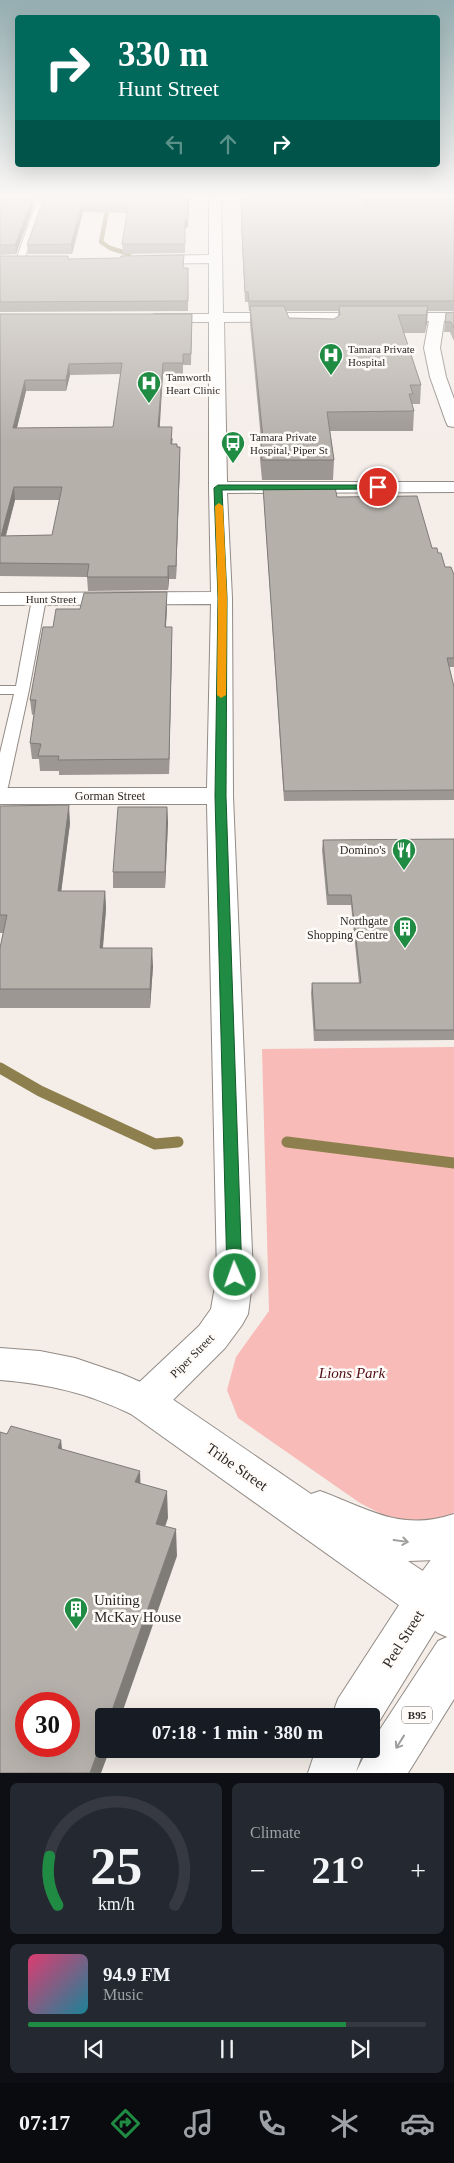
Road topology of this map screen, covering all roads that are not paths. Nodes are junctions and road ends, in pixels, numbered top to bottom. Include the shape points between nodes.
1 (217, 278) edge
2 (217, 317) junction
3 (437, 317) junction
4 (454, 317) edge
5 (144, 318) edge
6 (454, 422) edge
7 (454, 487) edge
8 (218, 488) junction
9 (222, 598) junction
10 (0, 599) edge
11 (39, 599) junction
12 (0, 690) edge
13 (22, 690) junction
14 (0, 787) edge
15 (0, 796) edge
16 (220, 796) junction
17 (0, 1364) edge
18 (145, 1402) junction
19 (260, 1482) junction
20 (454, 1534) edge
21 (454, 1563) edge
22 (441, 1609) edge
23 (454, 1656) edge
24 (361, 1708) edge
25 (337, 1758) edge
26 (332, 1773) edge
27 (380, 1773) edge

1 - 2 street, Piper Street
2 - 3 street via 331,321
2 - 5 street
2 - 8 street, Piper Street
3 - 4 street
3 - 6 street via 432,348 438,377
7 - 8 street
8 - 9 street, Piper Street
9 - 11 street, Hunt Street
9 - 16 street, Piper Street
10 - 11 street, Hunt Street
11 - 13 lane
12 - 13 lane
13 - 14 lane
15 - 16 street, Gorman Street
16 - 18 street, Piper Street via 235,1275 229,1314 212,1337
17 - 18 street, Tribe Street via 67,1371 108,1384
18 - 19 street, Tribe Street
19 -> 20 street via 390,1539 414,1542 442,1539
19 - 22 street, Tribe Street
21 - 22 street, Peel Street
22 - 24 street, Peel Street
23 -> 27 street, B95
25 - 26 street

